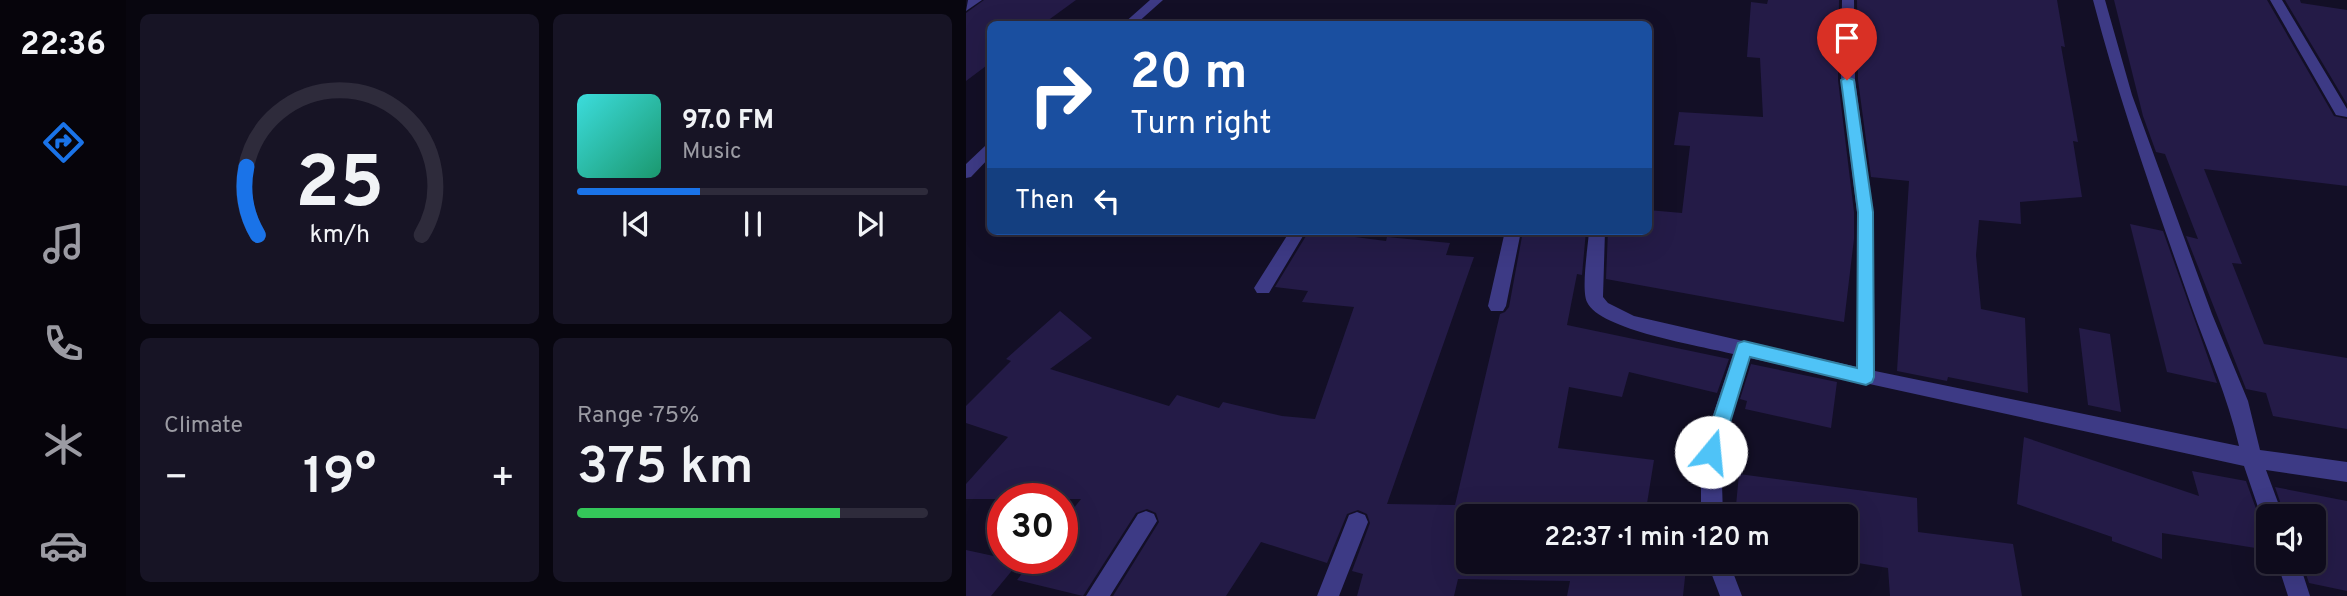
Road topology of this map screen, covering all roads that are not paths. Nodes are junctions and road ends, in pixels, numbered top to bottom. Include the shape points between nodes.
1 (976, 0) edge
2 (1157, 0) edge
3 (1848, 0) edge
4 (2099, 0) edge
5 (2276, 0) edge
6 (966, 7) edge
7 (1132, 21) edge
8 (2347, 113) edge
9 (987, 152) edge
10 (966, 173) edge
11 (1296, 235) edge
12 (1512, 235) edge
13 (1597, 235) edge
14 (1263, 288) dead end
15 (1497, 306) dead end
16 (1744, 348) junction
17 (1866, 377) junction
18 (2252, 458) junction
19 (2347, 472) edge
20 (1712, 504) edge
21 (2268, 504) edge
22 (1146, 521) dead end
23 (1357, 522) dead end
24 (1723, 574) edge
25 (2292, 574) edge
26 (1097, 596) edge
27 (1328, 596) edge
28 (1731, 596) edge
29 (2299, 596) edge

1 - 6 street
2 - 7 street
3 - 17 street via 1847,80 1865,212
4 - 18 street via 2125,95 2238,401
5 - 8 street via 2341,112
9 - 10 street
11 - 14 street
12 - 15 street
13 - 16 street via 1594,299 1602,308 1630,322
16 - 17 street
16 - 20 street via 1711,452
17 - 18 street
18 - 19 street
18 - 21 street
22 - 26 street
23 - 27 street
24 - 28 street
25 - 29 street

